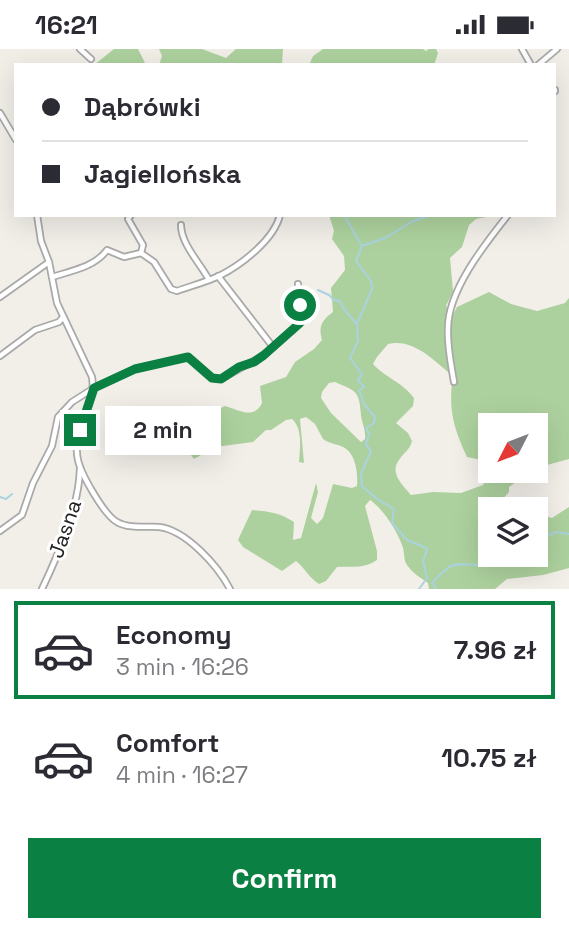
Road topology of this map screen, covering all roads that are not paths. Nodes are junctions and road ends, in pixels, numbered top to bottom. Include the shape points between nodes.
1 (80, 49) edge
2 (557, 49) edge
3 (91, 59) dead end
4 (535, 63) edge
5 (0, 113) edge
6 (14, 138) edge
7 (37, 217) edge
8 (130, 217) edge
9 (278, 217) edge
10 (507, 217) edge
11 (181, 225) dead end
12 (141, 253) junction
13 (49, 262) junction
14 (218, 276) junction
15 (52, 277) junction
16 (209, 280) junction
17 (298, 283) dead end
18 (0, 297) edge
19 (63, 317) junction
20 (273, 347) junction
21 (0, 356) edge
22 (454, 382) dead end
23 (94, 388) junction
24 (80, 467) junction
25 (0, 531) edge
26 (42, 589) edge
27 (230, 589) edge

1 - 3 street
2 - 4 street
5 - 6 street
7 - 13 street
8 - 12 street via 143,245
9 - 14 street via 275,229
10 - 22 street via 470,268 450,308 447,326
11 - 16 street
12 - 15 street via 124,257 107,250 88,266
12 - 16 street via 154,262 171,289
13 - 15 street
13 - 18 street
14 - 16 street
14 - 20 street
15 - 19 street
17 - 20 street via 300,323
19 - 21 street via 35,330
19 - 23 street
20 - 23 street via 221,379 212,378 188,357 135,369
23 - 24 street, Jasna via 76,447
23 - 25 street via 58,417 52,446 22,515
24 - 26 street, Jasna via 77,498
24 - 27 street via 105,511 117,522 172,530 210,561

